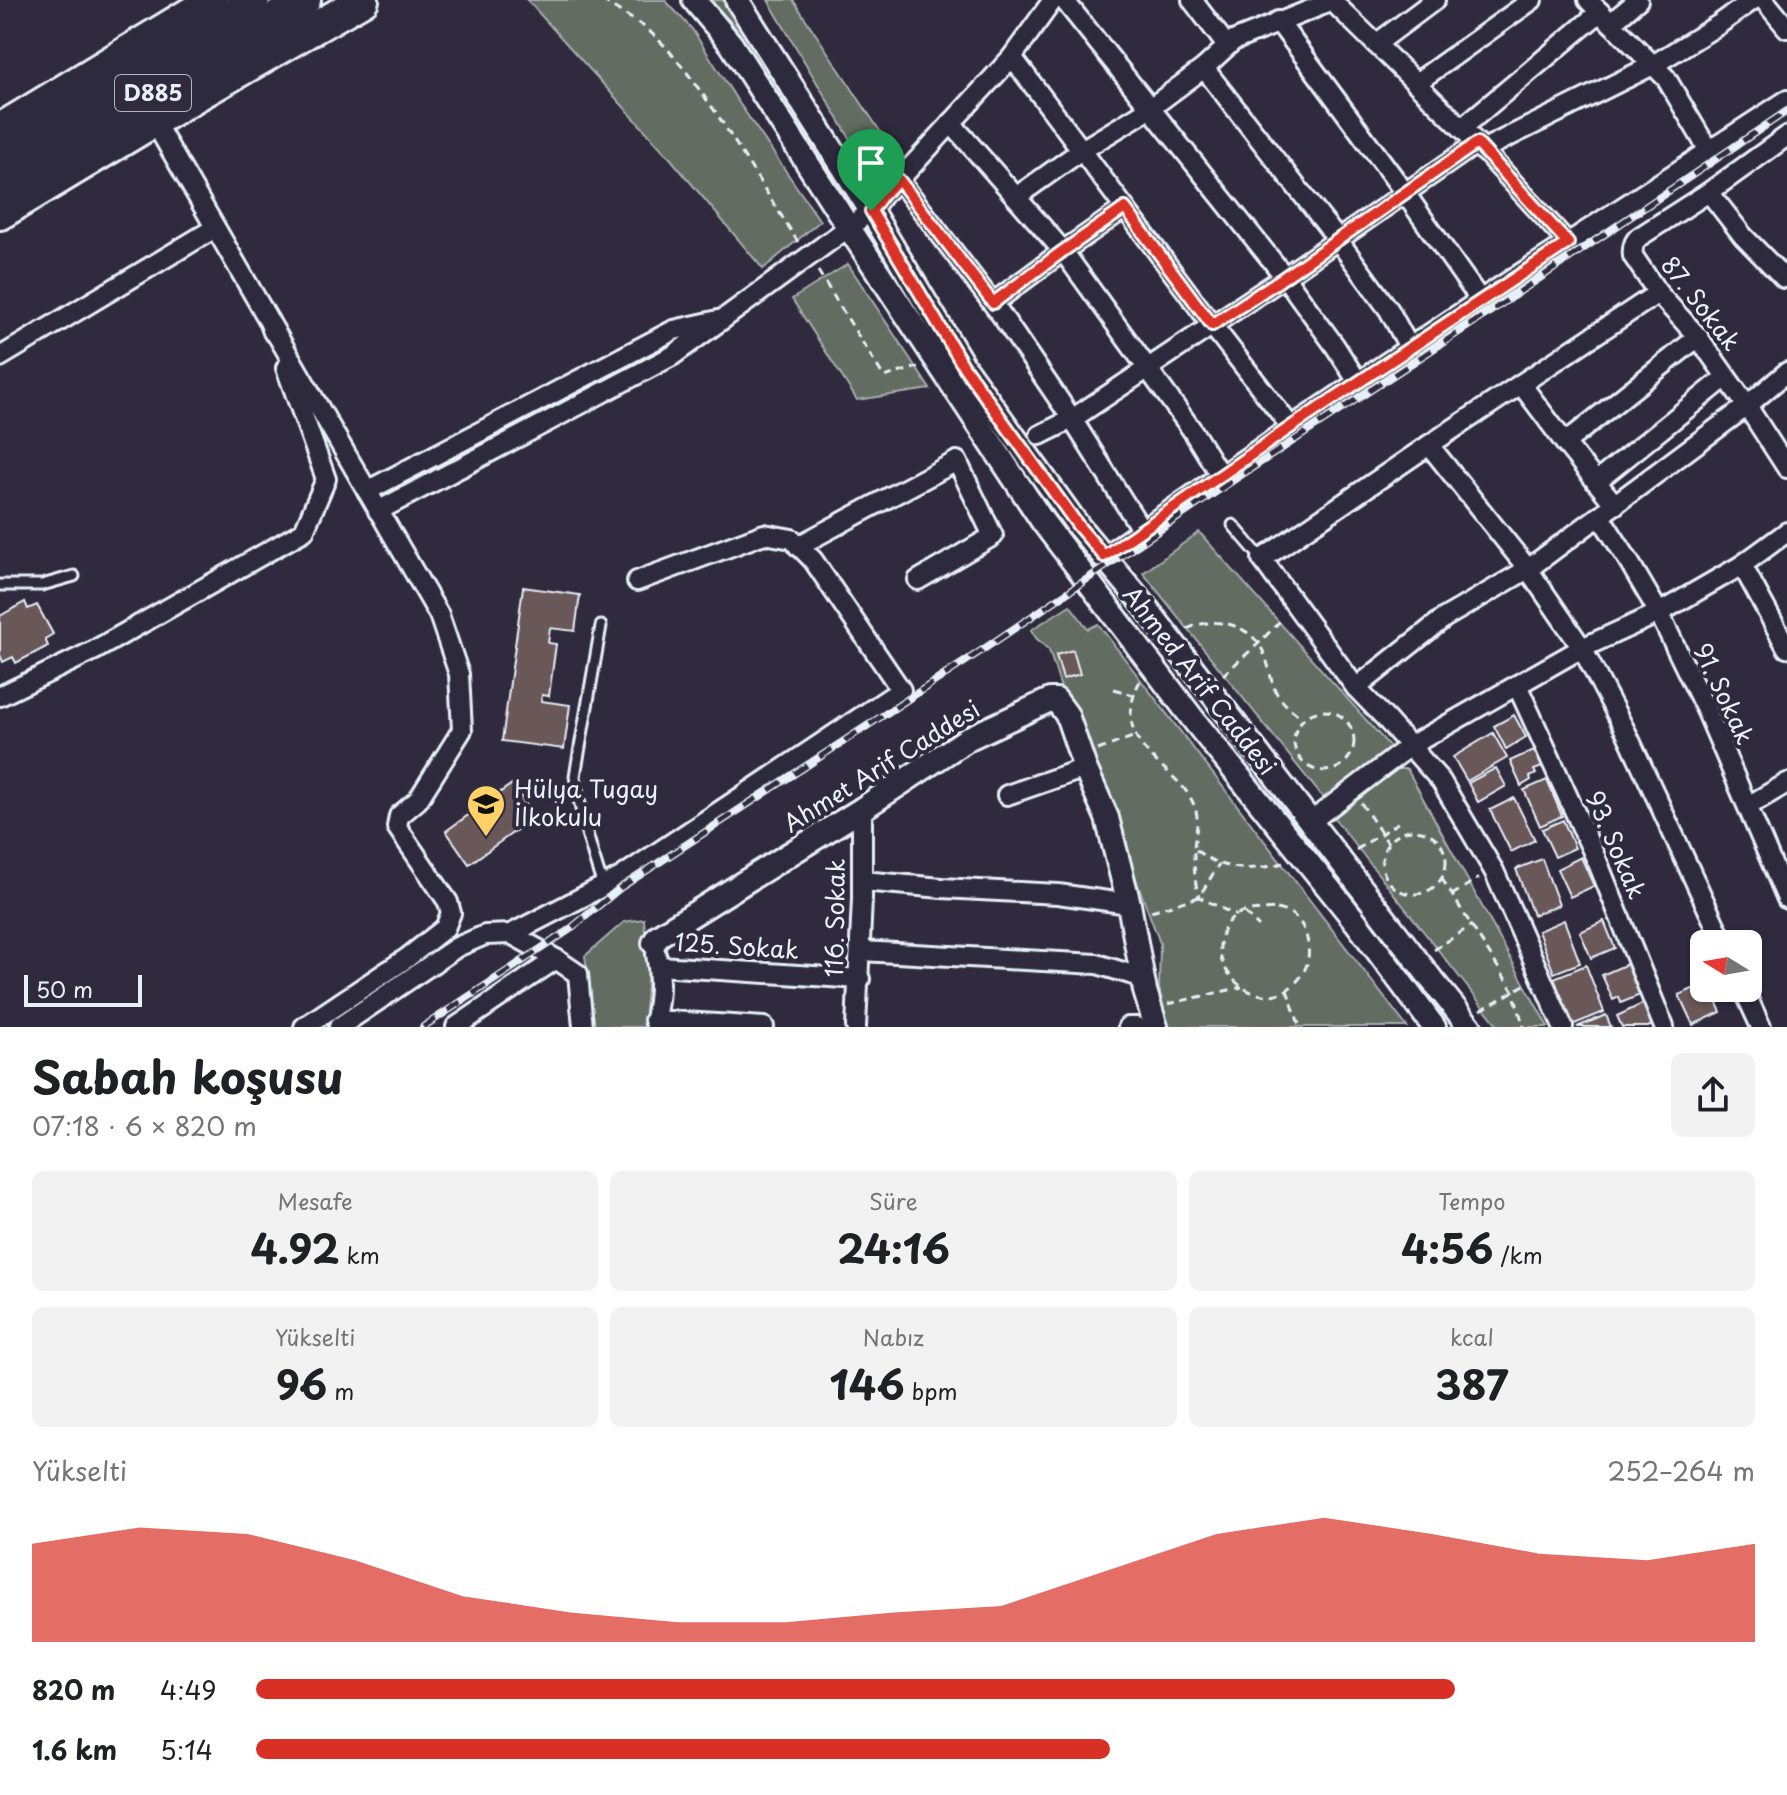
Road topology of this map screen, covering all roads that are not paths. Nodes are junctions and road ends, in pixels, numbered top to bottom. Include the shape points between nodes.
1 (212, 0) edge
2 (254, 0) edge
3 (305, 0) edge
4 (363, 0) edge
5 (694, 0) edge
6 (737, 0) edge
7 (1053, 0) edge
8 (1064, 0) edge
9 (1192, 0) edge
10 (1332, 0) edge
11 (1435, 0) edge
12 (1532, 0) edge
13 (1638, 0) edge
14 (1753, 0) edge
15 (1764, 0) edge
16 (1599, 11) edge
17 (1278, 21) junction
18 (1787, 28) edge
19 (1376, 44) junction
20 (1227, 46) junction
21 (1012, 57) junction
22 (150, 64) junction
23 (1653, 65) junction
24 (1204, 68) junction
25 (1416, 83) junction
26 (1787, 100) edge
27 (44, 102) junction
28 (1149, 109) junction
29 (154, 121) junction
30 (951, 123) junction
31 (1462, 128) junction
32 (0, 129) edge
33 (1787, 136) edge
34 (1480, 146) junction
35 (1082, 150) junction
36 (1709, 151) junction
37 (0, 155) edge
38 (899, 180) junction
39 (0, 185) edge
40 (1709, 192) junction
41 (1405, 193) junction
42 (1016, 197) junction
43 (1125, 208) junction
44 (871, 211) junction
45 (0, 214) edge
46 (215, 228) junction
47 (849, 228) junction
48 (1338, 240) junction
49 (1568, 243) junction
50 (1063, 251) junction
51 (1285, 277) junction
52 (1787, 277) edge
53 (1658, 293) junction
54 (1480, 300) junction
55 (993, 303) junction
56 (723, 319) junction
57 (269, 321) junction
58 (1212, 325) junction
59 (1698, 337) junction
60 (1409, 347) junction
61 (0, 357) edge
62 (1146, 368) junction
63 (1787, 372) edge
64 (1726, 377) junction
65 (1358, 382) junction
66 (1521, 384) junction
67 (1747, 406) junction
68 (1072, 419) junction
69 (1291, 427) junction
70 (1040, 435) dead end
71 (1565, 443) junction
72 (1429, 445) junction
73 (1787, 468) edge
74 (1220, 475) junction
75 (1596, 482) junction
76 (367, 491) junction
77 (1607, 510) junction
78 (378, 511) junction
79 (1233, 525) dead end
80 (1141, 529) junction
81 (1787, 532) edge
82 (798, 546) junction
83 (1104, 556) junction
84 (1262, 559) junction
85 (1742, 565) junction
86 (1528, 569) junction
87 (74, 576) dead end
88 (918, 580) dead end
89 (637, 581) dead end
90 (0, 585) edge
91 (1659, 613) junction
92 (601, 626) dead end
93 (1582, 648) junction
94 (1787, 648) edge
95 (1517, 685) junction
96 (1356, 688) junction
97 (0, 696) edge
98 (1410, 746) junction
99 (1083, 762) junction
100 (1787, 783) edge
101 (1007, 795) dead end
102 (1748, 806) junction
103 (862, 809) junction
104 (1310, 822) junction
105 (862, 881) junction
106 (603, 886) junction
107 (1787, 899) edge
108 (1130, 910) junction
109 (1718, 930) edge
110 (511, 934) junction
111 (654, 943) joint
112 (861, 951) junction
113 (556, 959) junction
114 (659, 966) junction
115 (1143, 978) junction
116 (860, 979) junction
117 (1749, 1002) edge
118 (1153, 1018) edge
119 (1476, 1018) edge
120 (655, 1023) edge
121 (304, 1027) edge
122 (339, 1027) edge
123 (456, 1027) edge
124 (583, 1027) edge
125 (764, 1027) edge
126 (856, 1027) edge
127 (1128, 1027) edge
128 (1137, 1027) edge
129 (1434, 1027) edge
130 (1563, 1027) edge
131 (1664, 1027) edge
132 (1761, 1027) edge

1 - 27 highway
2 - 22 highway, D885
3 - 39 highway, D885
4 - 29 highway
5 - 47 street, Ahmed Arif Caddesi via 731,44
6 - 44 street, Ahmed Arif Caddesi
7 - 21 street
8 - 28 street
9 - 20 street
10 - 17 street
10 - 19 street
11 - 19 street
12 - 25 street
13 - 16 street
14 - 23 street
15 - 18 street
16 - 23 street
16 - 31 street
17 - 20 street
17 - 41 street
19 - 25 street
20 - 24 street
21 - 30 street
21 - 35 street
22 - 27 highway
22 - 37 highway, D885
23 - 34 street
23 - 36 street
24 - 28 street
24 - 48 street
25 - 31 street
26 - 36 street
27 - 32 highway
28 - 35 street
28 - 51 street
29 - 45 highway
29 - 46 street
30 - 38 street
30 - 42 street
31 - 34 street
33 - 40 street, 87. Sokak
34 - 41 street
34 - 49 street
35 - 42 street
35 - 43 street
36 - 49 street
38 - 44 street
38 - 55 street
40 - 52 street via 1743,236
40 - 53 street, 87. Sokak via 1634,244 1633,256
41 - 48 street
41 - 54 street
42 - 50 street
43 - 50 street
43 - 58 street
44 - 47 street
44 - 83 street, Ahmed Arif Caddesi via 964,367
46 - 57 street
46 - 61 street
47 - 56 street
47 - 129 street, Ahmed Arif Caddesi via 1043,522
48 - 51 street
48 - 60 street
49 - 54 street
50 - 55 street
50 - 62 street
51 - 58 street
51 - 65 street
53 - 59 street, 87. Sokak
53 - 66 street
54 - 60 street
55 - 68 street
56 - 76 street via 674,330
56 - 78 street via 672,356
57 - 76 street
57 - 97 street via 326,479 304,531 95,650
58 - 62 street
58 - 69 street
59 - 64 street, 87. Sokak
59 - 71 street
60 - 65 street
62 - 68 street
62 - 74 street
63 - 67 street
64 - 67 street, 87. Sokak
64 - 75 street
65 - 69 street
66 - 71 street, 91. Sokak
66 - 72 street
67 - 73 street, 87. Sokak
67 - 77 street
68 - 70 street
68 - 80 street
69 - 74 street
71 - 75 street, 91. Sokak
72 - 84 street
72 - 86 street
74 - 80 street
75 - 77 street, 91. Sokak
76 - 78 street
77 - 86 street
77 - 91 street, 91. Sokak
78 - 121 street via 439,615 459,674 462,730 418,800 399,816 397,827 451,913 445,928 407,958
79 - 84 lane
80 - 83 street
81 - 85 street
82 - 88 street via 957,461 993,536
82 - 89 street via 792,539 764,534
82 - 106 street via 813,560 901,690
83 - 104 street, Ahmed Arif Caddesi
84 - 96 street
85 - 91 street
85 - 94 street
86 - 93 street
86 - 96 street via 1444,618
87 - 90 lane via 42,585
91 - 93 street
91 - 102 street, 91. Sokak
92 - 106 lane via 575,776
93 - 95 street
93 - 109 street
95 - 98 street
95 - 131 street, 93. Sokak via 1598,863
96 - 98 street
98 - 104 street
98 - 130 street via 1441,781 1494,871
99 - 101 street
99 - 103 street, Ahmet Arif Caddesi via 1067,715 1050,700 969,738
99 - 108 street, Ahmet Arif Caddesi via 1107,818
100 - 102 street
102 - 107 street, 91. Sokak
103 - 105 street, 116. Sokak
103 - 111 street, Ahmet Arif Caddesi
104 - 119 street, Ahmed Arif Caddesi via 1432,980
105 - 108 street via 1058,894
105 - 112 street, 116. Sokak
106 - 110 street
108 - 115 street, Ahmet Arif Caddesi
110 - 113 street
110 - 122 street via 485,935 457,947
111 - 114 street
112 - 115 street via 1097,964
112 - 116 street, 116. Sokak
113 - 123 street
113 - 124 street via 578,974
114 - 116 street, 125. Sokak
114 - 120 street
115 - 118 street, Ahmet Arif Caddesi
116 - 126 street, 116. Sokak
117 - 132 street
120 - 125 street
127 - 128 street

